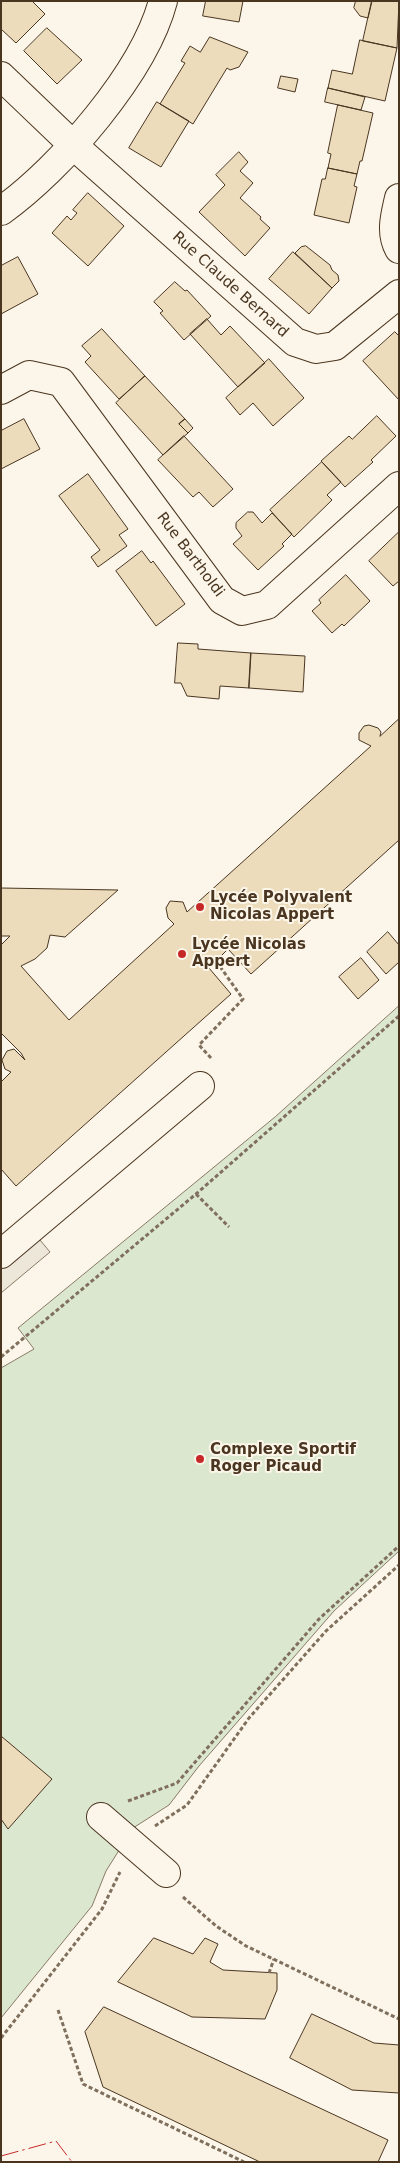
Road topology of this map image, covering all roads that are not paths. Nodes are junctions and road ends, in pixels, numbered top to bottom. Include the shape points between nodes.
1 (163, 1) edge
2 (1, 76) edge
3 (73, 145) junction
4 (399, 198) edge
5 (1, 211) edge
6 (399, 249) edge
7 (399, 294) edge
8 (1, 390) edge
9 (399, 486) edge
10 (200, 1086) dead end
11 (1, 1254) edge
12 (110, 1809) road end
13 (166, 1873) dead end

1 - 3 street via 137,62 94,122
2 - 3 street, Rue Claude Bernard
3 - 5 street
3 - 7 street, Rue Claude Bernard via 295,342 316,349 335,346
4 - 6 street via 394,222 394,238
8 - 9 street, Rue Bartholdi via 30,374 61,382 222,600 242,611 266,605
10 - 11 street
12 - 13 street via 136,1846

